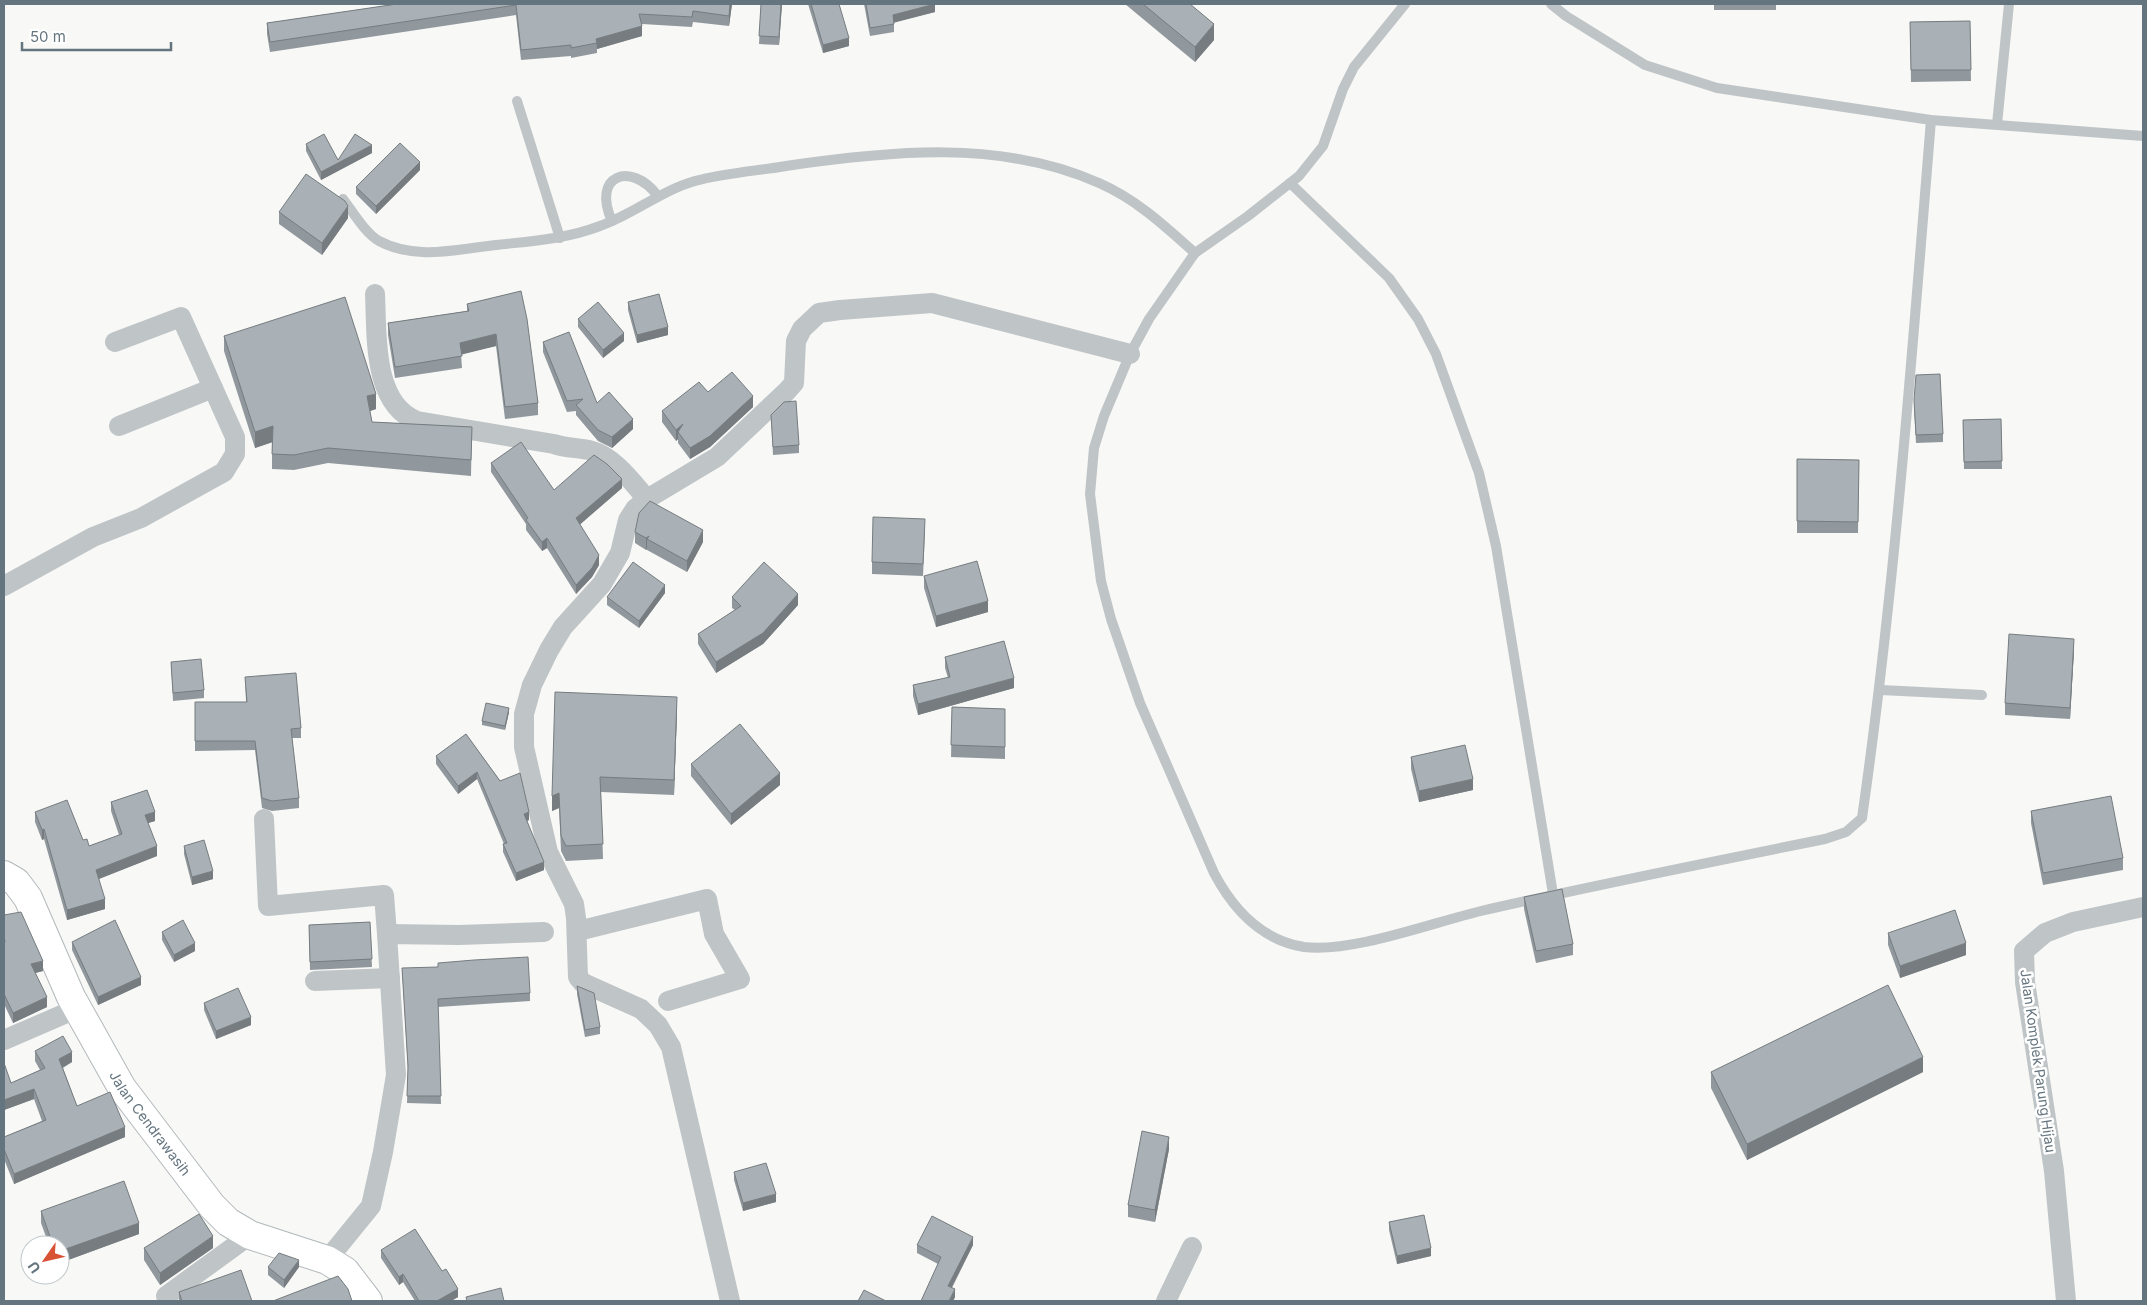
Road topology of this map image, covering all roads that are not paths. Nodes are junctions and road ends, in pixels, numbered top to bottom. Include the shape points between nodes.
1 (1404, 4) edge
2 (1551, 4) edge
3 (2009, 4) edge
4 (517, 101) dead end
5 (1931, 120) junction
6 (1998, 124) junction
7 (2143, 136) edge
8 (1290, 183) junction
9 (657, 195) junction
10 (343, 199) edge
11 (612, 221) junction
12 (560, 238) junction
13 (1195, 253) junction
14 (375, 294) dead end
15 (115, 342) dead end
16 (1130, 354) junction
17 (213, 388) junction
18 (119, 426) dead end
19 (647, 499) junction
20 (4, 586) edge
21 (1880, 690) junction
22 (1982, 695) dead end
23 (264, 819) dead end
24 (4, 875) edge
25 (1553, 894) junction
26 (2143, 907) edge
27 (578, 931) junction
28 (544, 932) dead end
29 (387, 934) junction
30 (390, 978) junction
31 (315, 981) dead end
32 (668, 1001) dead end
33 (78, 1008) junction
34 (4, 1040) edge
35 (250, 1235) junction
36 (1192, 1247) dead end
37 (327, 1260) junction
38 (166, 1296) dead end
39 (368, 1301) edge
40 (730, 1301) edge
41 (1166, 1301) edge
42 (2066, 1301) edge

1 - 8 lane via 1354,67 1323,146
2 - 5 lane via 1645,65 1693,81 1717,88
3 - 6 lane
4 - 12 lane
5 - 6 lane
5 - 21 lane via 1906,429
6 - 7 lane
8 - 13 lane
8 - 25 lane via 1389,278 1418,318 1436,354 1479,473 1496,546
9 - 11 lane via 637,210
9 - 11 lane via 639,179 620,177 612,181 604,198
9 - 13 lane via 696,181 868,154 908,151 989,155 1057,169 1098,182 1148,212
10 - 12 lane via 377,240 410,250 459,252
11 - 12 lane
13 - 16 lane via 1149,319
14 - 19 street via 382,377 392,402 404,415 417,421 591,451 612,461
15 - 17 street via 181,317
16 - 19 street via 932,303 819,313 802,329 796,341 794,383 787,391 717,457
16 - 25 lane via 1094,448 1090,494 1101,581 1140,703 1226,897 1240,914 1262,930 1286,942 1327,949
17 - 18 street
17 - 20 street via 235,437 235,454 224,472 141,518 93,537
19 - 27 street via 628,520 620,553 602,584 562,627 548,650 532,685 524,714 524,747 548,852 574,904
21 - 22 lane
21 - 25 lane via 1862,818 1846,832
23 - 29 street via 268,906 384,895
24 - 33 street, Jalan Cendrawasih via 16,882 28,898
26 - 42 street, Jalan Komplek Parung Hijau via 2073,922 2045,932 2024,951 2025,982 2054,1171
27 - 32 street via 707,899 714,934 740,980
27 - 40 street via 578,977 583,983 646,1013 661,1030 675,1057
28 - 29 street
29 - 30 street
30 - 31 street
30 - 37 street via 396,1075 384,1152 371,1206
33 - 34 street
33 - 35 street, Jalan Cendrawasih via 95,1043 148,1125 212,1206 228,1222
35 - 37 street, Jalan Cendrawasih
35 - 38 street
36 - 41 street
37 - 39 street, Jalan Cendrawasih via 345,1271

